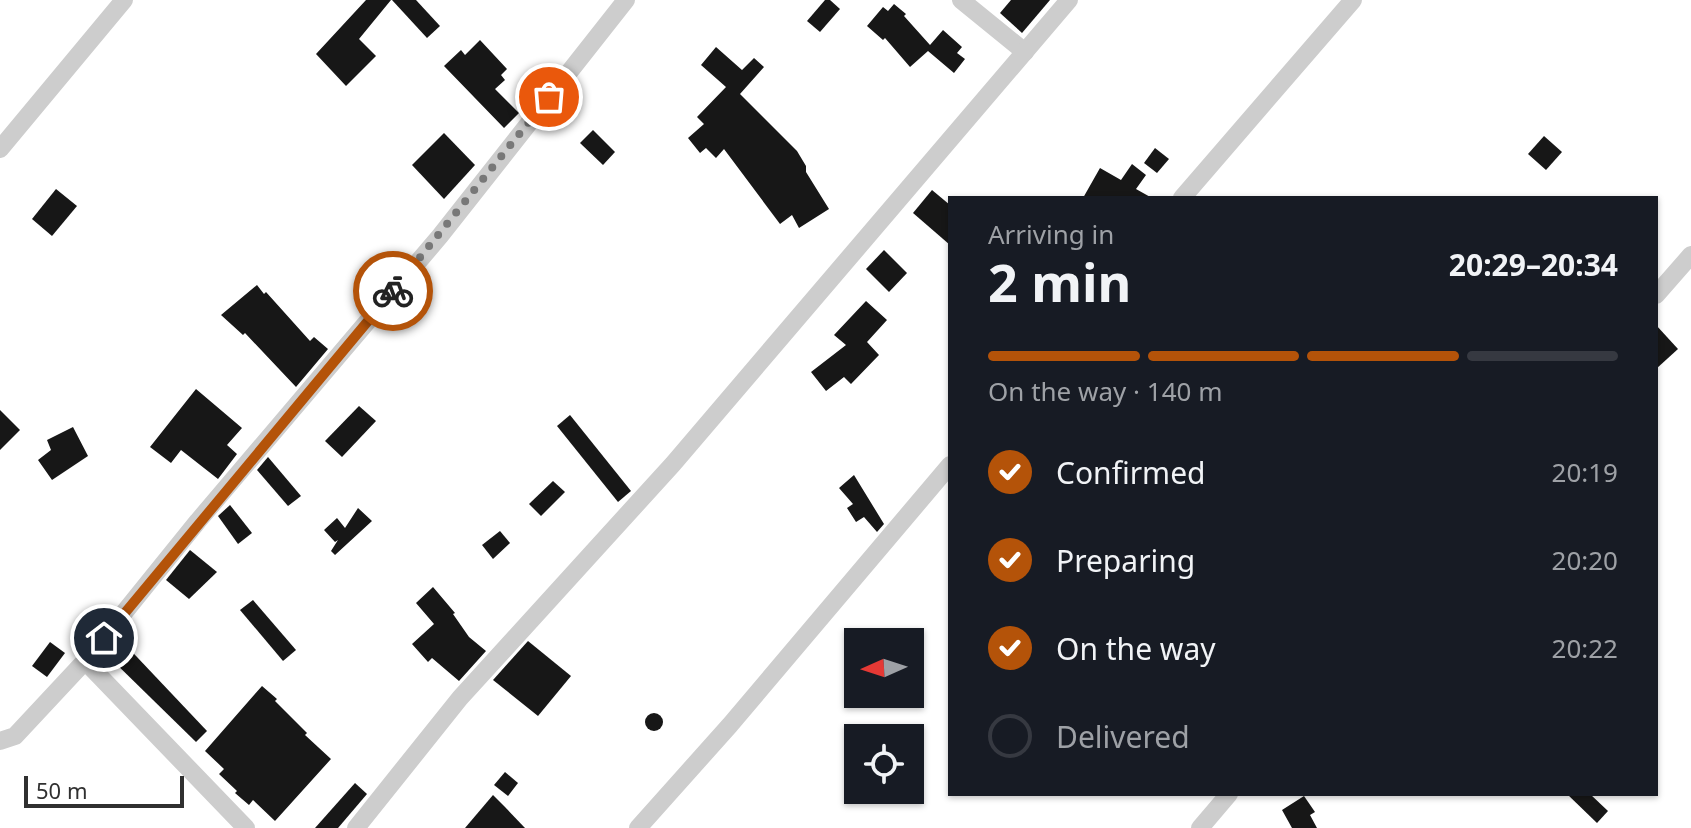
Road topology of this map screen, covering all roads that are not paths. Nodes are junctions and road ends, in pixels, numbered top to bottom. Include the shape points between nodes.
1 (124, 0) edge
2 (626, 0) edge
3 (961, 0) edge
4 (1069, 0) edge
5 (1353, 0) edge
6 (1025, 52) junction
7 (0, 149) edge
8 (1184, 196) edge
9 (1691, 255) edge
10 (1658, 293) edge
11 (948, 467) edge
12 (85, 661) junction
13 (1, 745) edge
14 (1227, 796) edge
15 (246, 828) edge
16 (356, 828) edge
17 (638, 828) edge
18 (1200, 828) edge

1 - 7 street
2 - 12 street via 440,236
3 - 6 street
4 - 6 street
5 - 8 street
6 - 16 street via 673,464 460,698
9 - 10 street
11 - 17 street
12 - 13 street
12 - 15 street
14 - 18 street

